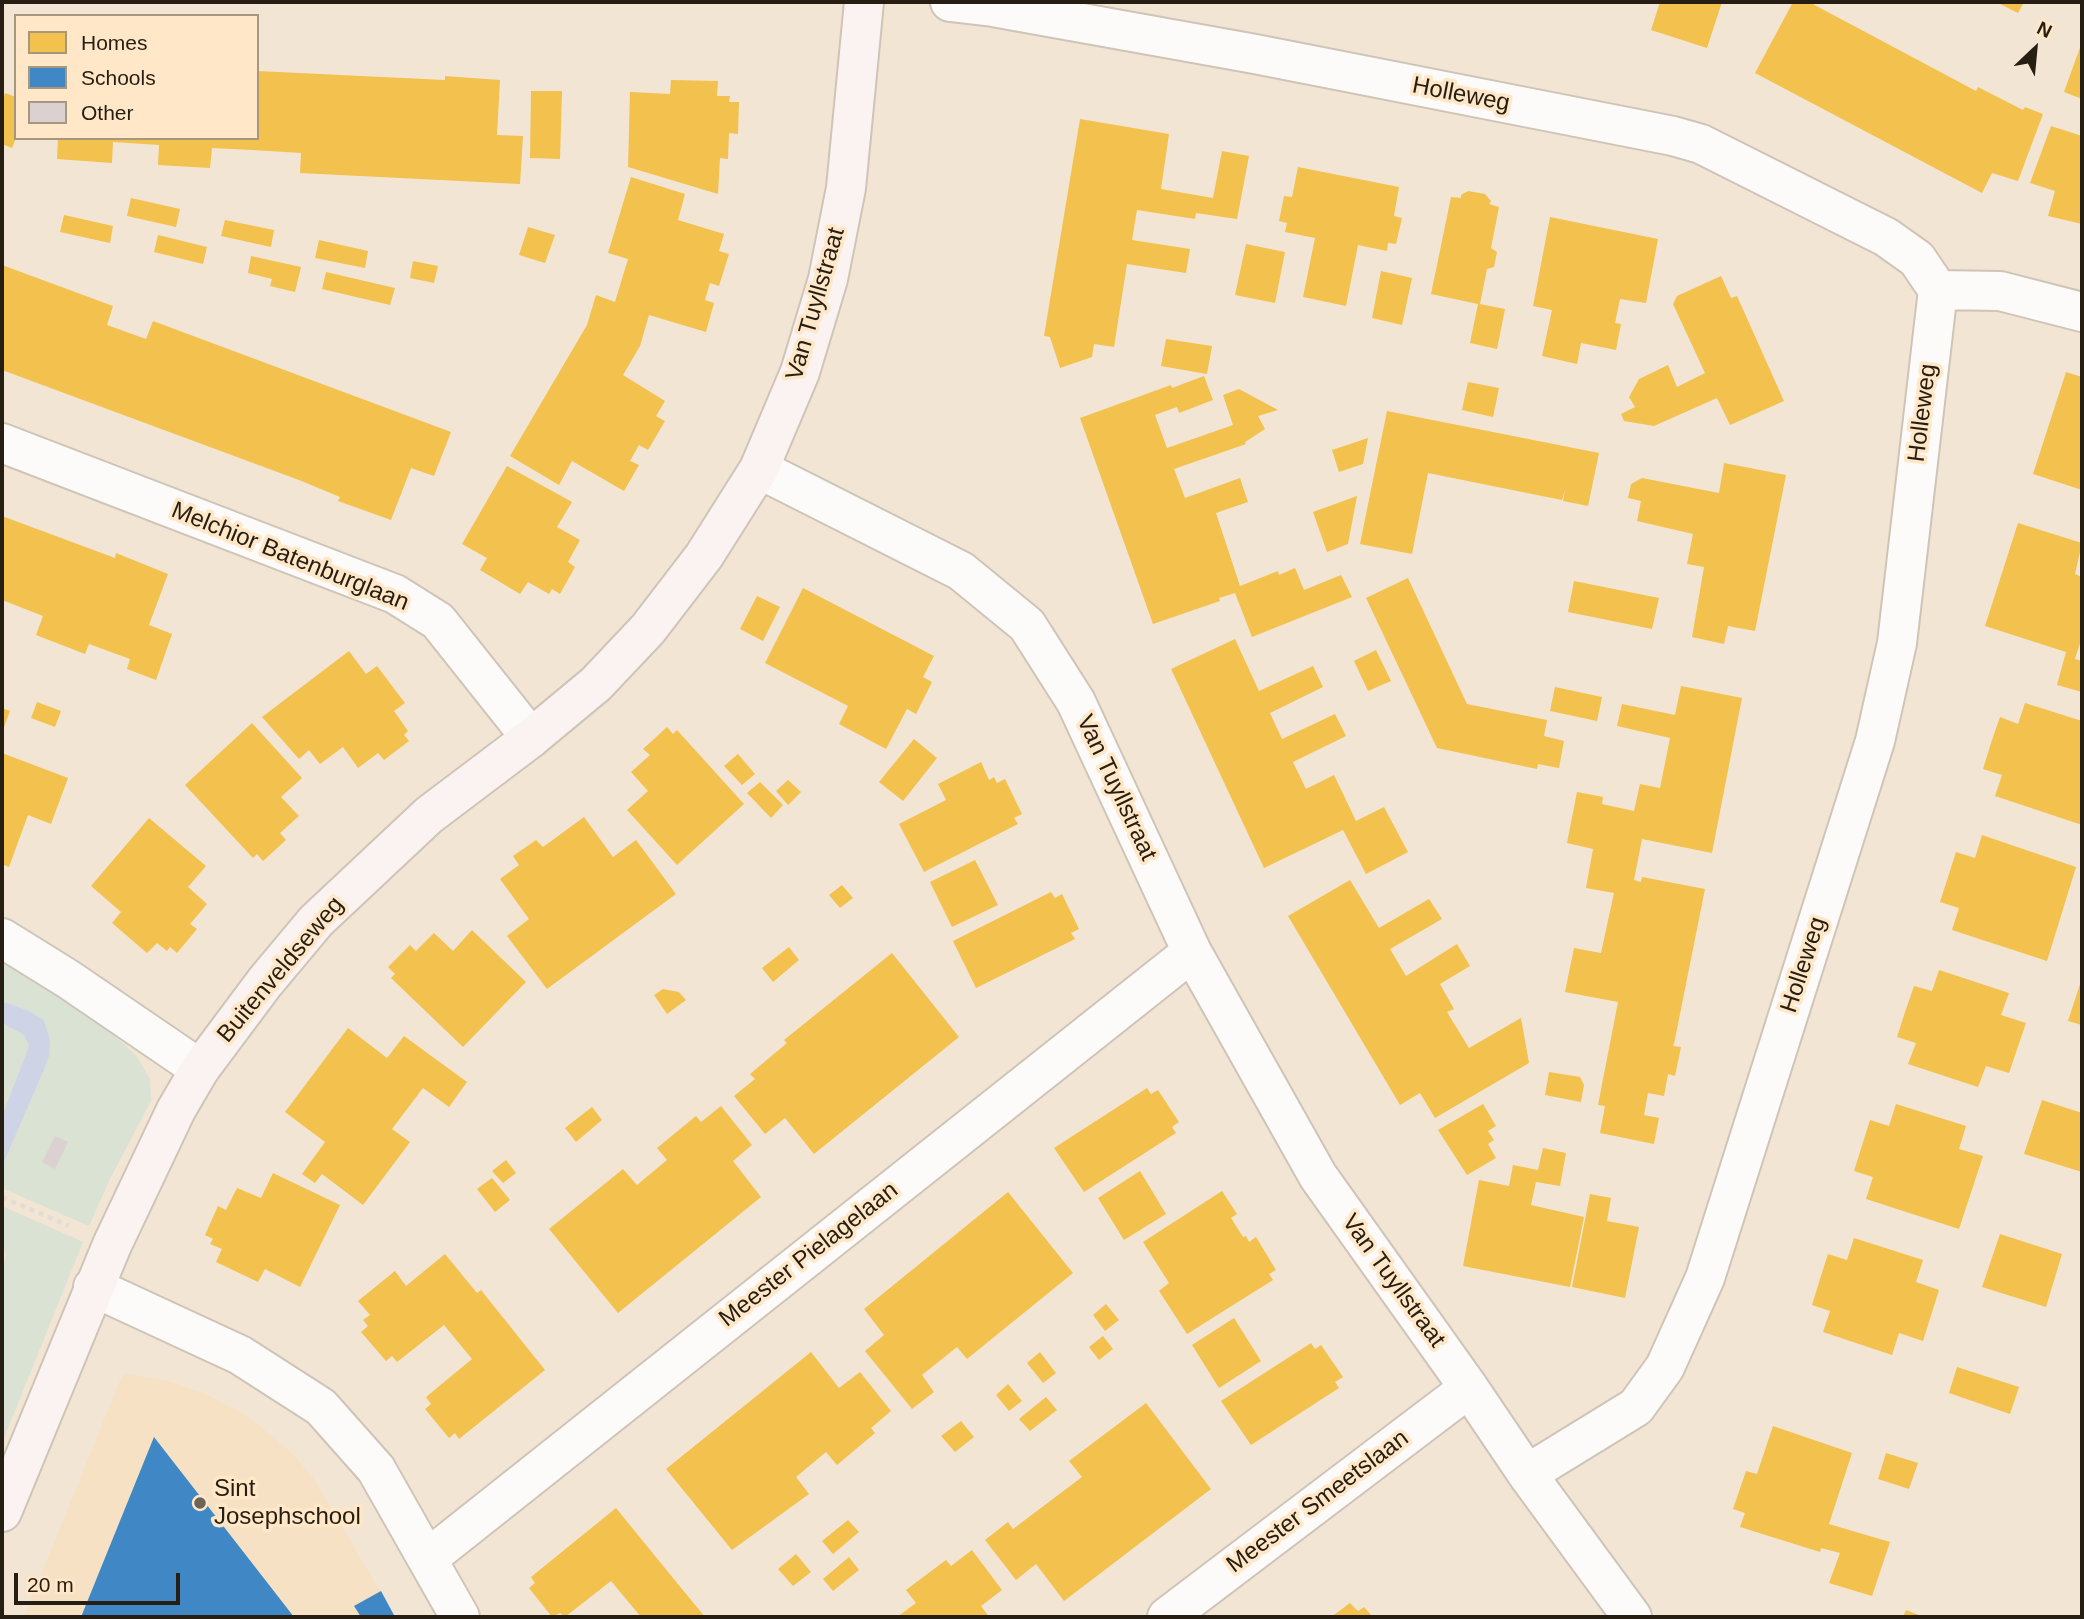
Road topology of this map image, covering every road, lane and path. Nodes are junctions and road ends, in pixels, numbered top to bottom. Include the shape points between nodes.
1 (864, 2) edge
2 (950, 2) edge
3 (1938, 290) junction
4 (2082, 312) edge
5 (2, 443) edge
6 (759, 469) junction
7 (531, 738) junction
8 (2, 938) edge
9 (1192, 952) junction
10 (200, 1069) junction
11 (2, 1197) edge
12 (111, 1245) junction
13 (93, 1287) junction
14 (1469, 1388) junction
15 (1527, 1475) junction
16 (2, 1512) edge
17 (427, 1559) junction
18 (460, 1617) edge
19 (1167, 1617) edge
20 (1632, 1617) edge

1 - 6 street, Van Tuyllstraat via 846,188 828,279 800,372
2 - 3 street, Holleweg via 1255,54 1673,136 1700,144 1886,237 1917,259
3 - 4 street via 2000,291
3 - 15 street, Holleweg via 1896,643 1875,741 1705,1278 1665,1367 1636,1407
5 - 7 street, Melchior Batenburglaan via 395,594 438,621
6 - 7 street, Buitenveldseweg via 704,556 648,629 596,684
6 - 9 street, Van Tuyllstraat via 961,571 1027,625 1076,702
7 - 10 street, Buitenveldseweg via 429,815 316,921
8 - 10 street
9 - 14 street, Van Tuyllstraat via 1318,1176
9 - 17 street, Meester Pielagelaan
10 - 12 street, Buitenveldseweg
11 - 12 path
12 - 13 street, Buitenveldseweg
13 - 16 street, Buitenveldseweg
13 - 17 street via 240,1355 321,1407 376,1469
14 - 15 street, Van Tuyllstraat
14 - 19 street, Meester Smeetslaan
15 - 20 street, Van Tuyllstraat
17 - 18 street

